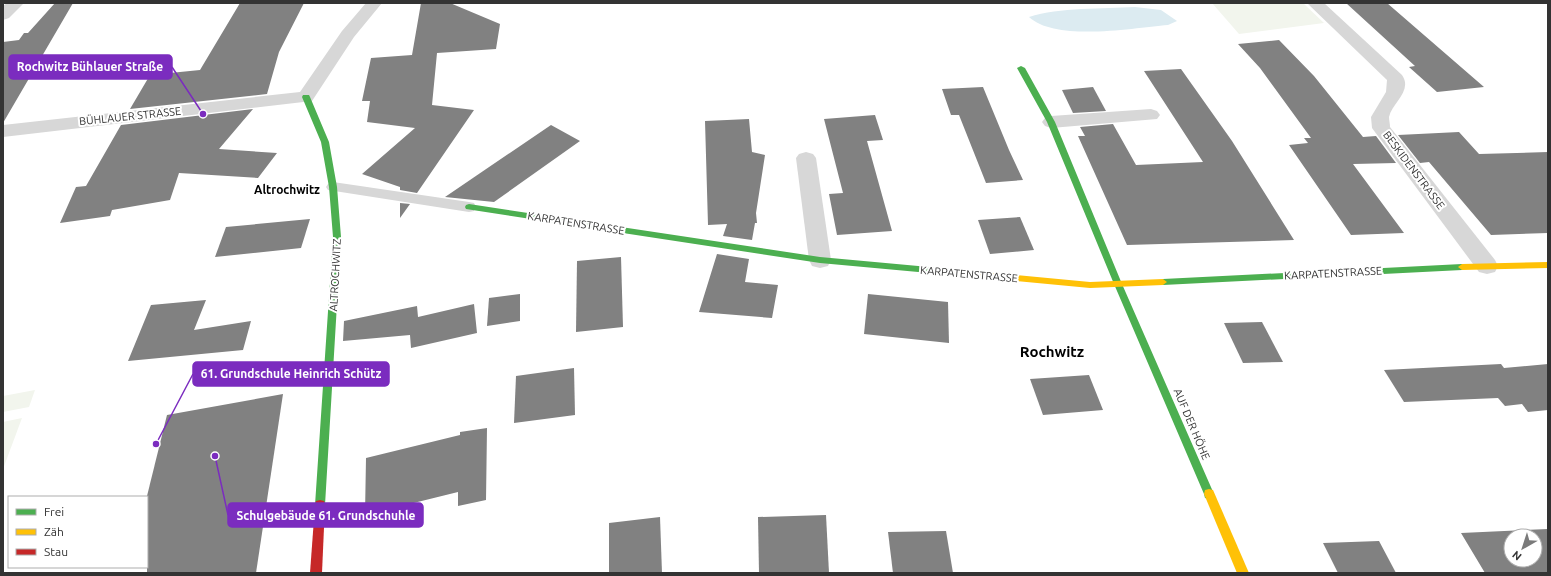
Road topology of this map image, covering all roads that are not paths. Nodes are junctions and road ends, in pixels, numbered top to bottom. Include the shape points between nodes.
1 (16, 3) edge
2 (374, 3) edge
3 (1315, 3) edge
4 (3, 15) edge
5 (1021, 68) dead end
6 (306, 97) junction
7 (1151, 115) dead end
8 (1051, 122) junction
9 (3, 131) edge
10 (806, 158) dead end
11 (333, 187) junction
12 (469, 207) joint
13 (820, 260) junction
14 (1548, 265) edge
15 (1487, 266) junction
16 (1118, 284) junction
17 (316, 573) edge
18 (1243, 573) edge

1 - 4 street
2 - 6 street via 348,34
3 - 15 street, BESKIDENSTRASSE via 1396,78 1395,92 1380,117 1382,128
5 - 8 street
6 - 9 street, BÜHLAUER STRASSE
6 - 11 street, ALTROCHWITZ via 325,142
7 - 8 street
8 - 16 street
10 - 13 street
11 - 12 lane, KARPATENSTRASSE
11 - 17 street, ALTROCHWITZ via 337,237
12 - 13 street, KARPATENSTRASSE
13 - 16 street, KARPATENSTRASSE via 1090,285
14 - 15 street, KARPATENSTRASSE
15 - 16 street, KARPATENSTRASSE
16 - 18 street, AUF DER HÖHE

